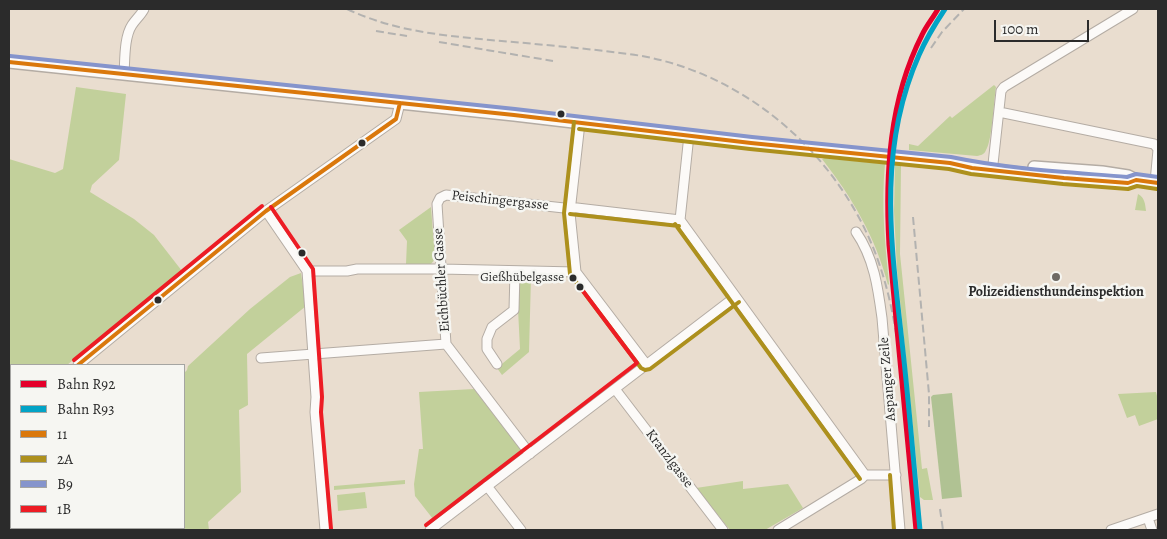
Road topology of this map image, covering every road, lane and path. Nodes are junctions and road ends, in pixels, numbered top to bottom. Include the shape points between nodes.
1 (144, 9) edge
2 (1133, 9) edge
3 (9, 62) edge
4 (124, 74) junction
5 (400, 103) junction
6 (999, 112) junction
7 (580, 123) junction
8 (689, 135) junction
9 (1158, 149) edge
10 (950, 163) junction
11 (993, 164) junction
12 (1136, 180) junction
13 (1156, 182) edge
14 (440, 198) joint
15 (570, 208) junction
16 (266, 211) junction
17 (680, 220) junction
18 (856, 232) dead end
19 (441, 269) junction
20 (307, 271) junction
21 (515, 271) junction
22 (576, 272) junction
23 (735, 297) junction
24 (446, 344) junction
25 (313, 354) junction
26 (261, 358) dead end
27 (79, 364) edge
28 (498, 364) dead end
29 (646, 364) junction
30 (615, 388) junction
31 (530, 454) junction
32 (865, 475) junction
33 (896, 475) junction
34 (488, 486) junction
35 (1158, 514) edge
36 (1148, 518) junction
37 (325, 530) edge
38 (430, 530) edge
39 (521, 530) edge
40 (723, 530) edge
41 (778, 530) edge
42 (900, 530) edge
43 (1110, 530) edge
44 (1152, 530) edge

1 - 4 street via 128,33
2 - 6 street via 1004,87
3 - 4 main road
4 - 5 main road
5 - 7 main road
5 - 16 street via 396,119
6 - 9 street via 1154,144
6 - 11 street
7 - 8 main road
7 - 15 street
8 - 10 main road
8 - 17 street
9 - 13 street
10 - 11 main road
10 - 12 main road via 1081,180 1128,183
11 - 12 main road via 1102,172
12 - 13 main road
14 - 15 street, Peischingergasse via 446,195
14 - 19 street, Eichbüchler Gasse via 437,204
15 - 17 street, Peischingergasse
15 - 22 street
16 - 20 street
16 - 27 street
17 - 23 street
18 - 33 street, Aspanger Zeile via 872,264 879,294
19 - 20 street
19 - 21 street
19 - 24 street, Eichbüchler Gasse
20 - 25 street
21 - 22 street
21 - 28 street via 514,310 492,328 487,339 487,349
22 - 29 street
23 - 29 street
23 - 32 street
24 - 25 street
24 - 31 street, Eichbüchler Gasse
25 - 26 street
25 - 37 street
29 - 30 street
30 - 31 street
30 - 40 street, Kranzlgasse
31 - 34 street
32 - 33 street
32 - 41 street
33 - 42 street, Aspanger Zeile
34 - 38 street
34 - 39 street
35 - 36 street
36 - 43 street
36 - 44 street

